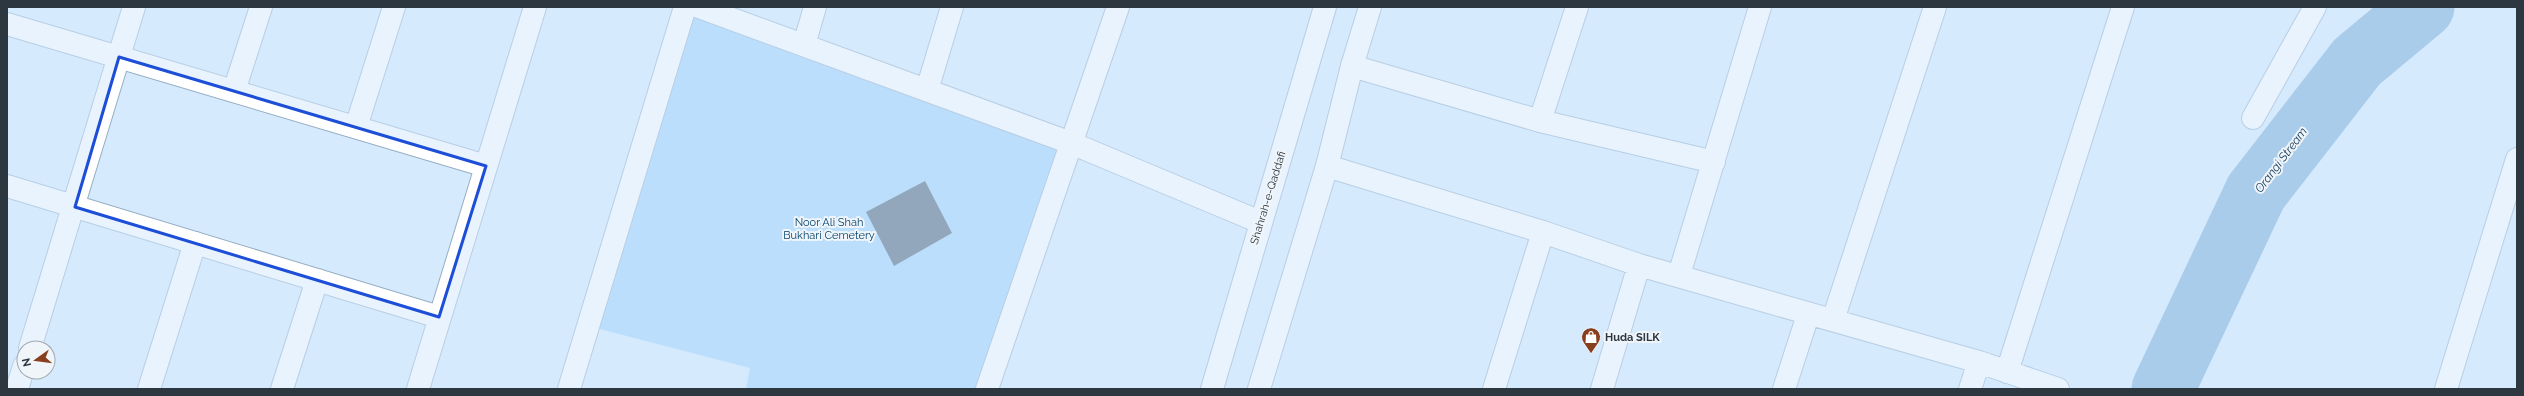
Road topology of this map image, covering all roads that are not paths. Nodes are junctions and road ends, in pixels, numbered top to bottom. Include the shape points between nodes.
1 (134, 7) edge
2 (261, 7) edge
3 (394, 7) edge
4 (535, 7) edge
5 (685, 7) edge
6 (699, 7) edge
7 (815, 7) edge
8 (952, 7) edge
9 (1118, 7) edge
10 (1325, 7) edge
11 (1370, 7) edge
12 (1577, 7) edge
13 (1760, 7) edge
14 (1935, 7) edge
15 (2124, 7) edge
16 (2315, 7) edge
17 (7, 24) edge
18 (804, 45) junction
19 (119, 57) junction
20 (1352, 66) junction
21 (927, 90) junction
22 (234, 91) junction
23 (2253, 118) dead end
24 (1540, 121) junction
25 (356, 127) junction
26 (1071, 143) junction
27 (2517, 158) edge
28 (1714, 162) junction
29 (486, 166) junction
30 (1327, 166) junction
31 (7, 186) edge
32 (75, 207) junction
33 (1260, 222) junction
34 (1543, 232) junction
35 (195, 243) junction
36 (1640, 265) junction
37 (1679, 275) junction
38 (317, 280) junction
39 (1808, 315) junction
40 (439, 317) junction
41 (1833, 320) junction
42 (33, 340) edge
43 (1979, 362) junction
44 (2007, 372) junction
45 (149, 389) edge
46 (282, 389) edge
47 (418, 389) edge
48 (569, 389) edge
49 (987, 389) edge
50 (1212, 389) edge
51 (1259, 389) edge
52 (1494, 389) edge
53 (1602, 389) edge
54 (1784, 389) edge
55 (1970, 389) edge
56 (2058, 389) edge
57 (2446, 389) edge

1 - 19 street
2 - 22 street
3 - 25 street
4 - 29 street
5 - 48 street
6 - 18 street
7 - 18 street
8 - 21 street
9 - 26 street
10 - 33 street, Shahrah-e-Qaddafi
11 - 20 street
12 - 24 street
13 - 28 street
14 - 41 street
15 - 44 street
16 - 23 street
17 - 19 street
18 - 21 street
19 - 22 street
19 - 32 street
20 - 24 street
20 - 30 street
21 - 26 street
22 - 25 street
24 - 28 street
25 - 29 street
26 - 33 street
26 - 49 street
27 - 57 street
28 - 37 street
29 - 40 street
30 - 34 street
30 - 51 street
31 - 32 street
32 - 35 street
32 - 42 street
33 - 50 street, Shahrah-e-Qaddafi
34 - 36 street
34 - 52 street
35 - 38 street
35 - 45 street
36 - 37 street
36 - 53 street
37 - 39 street
38 - 40 street
38 - 46 street
39 - 41 street
39 - 54 street
40 - 47 street
41 - 43 street
43 - 44 street
43 - 55 street
44 - 56 street

